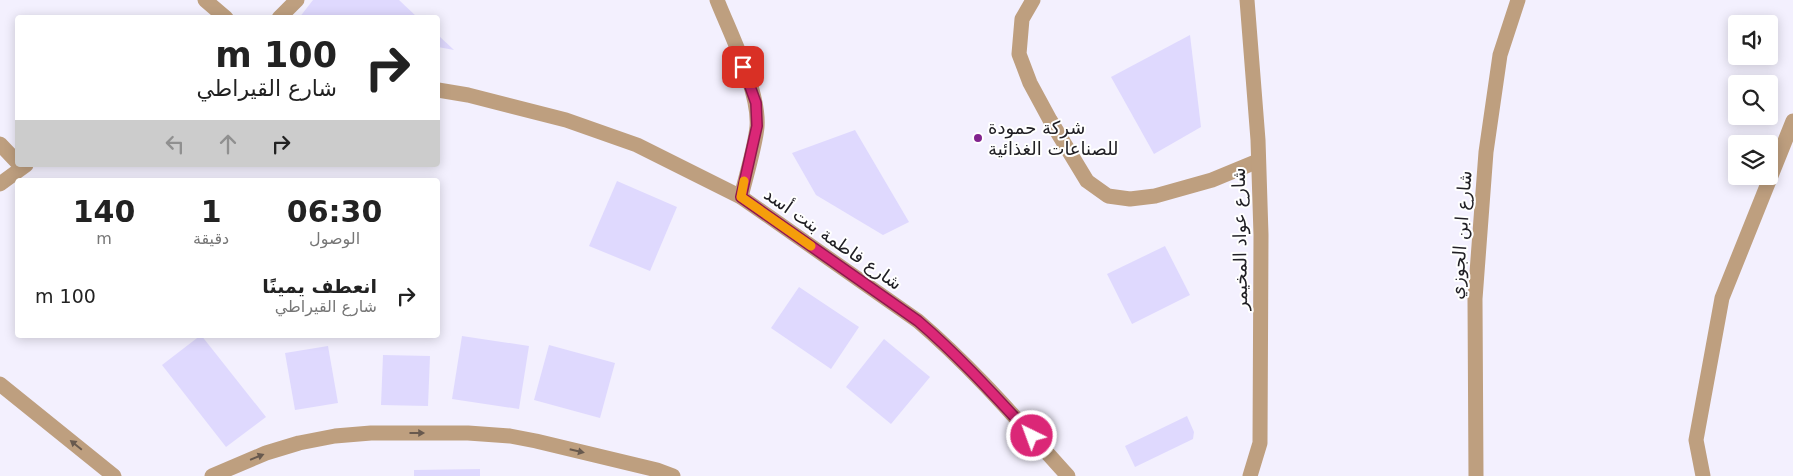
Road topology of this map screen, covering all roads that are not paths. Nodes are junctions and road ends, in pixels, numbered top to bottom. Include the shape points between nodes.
1 (205, 0) edge
2 (297, 0) edge
3 (717, 0) edge
4 (1033, 0) edge
5 (1247, 0) edge
6 (1518, 0) edge
7 (222, 15) edge
8 (282, 15) edge
9 (440, 90) edge
10 (1793, 121) edge
11 (0, 144) edge
12 (15, 159) edge
13 (1258, 161) junction
14 (19, 167) edge
15 (0, 184) edge
16 (741, 197) junction
17 (0, 384) edge
18 (220, 474) edge
19 (114, 476) edge
20 (673, 476) edge
21 (1068, 476) edge
22 (1250, 476) edge
23 (1476, 476) edge
24 (1703, 476) edge

1 - 7 street
2 - 8 street
3 - 16 street via 756,103 757,126
4 - 13 street via 1022,19 1019,54 1030,83 1087,181 1108,196 1130,199 1155,196 1212,180
5 - 13 street, شارع عواد المخيمر
6 - 23 street, شارع ابن الجوزي via 1500,55 1486,152 1475,299
9 - 16 street, شارع فاطمة بنت أسد via 594,129 636,145
10 - 24 street via 1722,298 1696,440
11 - 12 street
13 - 22 street, شارع عواد المخيمر via 1260,443
14 - 15 street
16 - 21 street, شارع فاطمة بنت أسد via 936,336
19 -> 17 street
18 -> 20 street via 299,443 335,436 468,433 536,441

